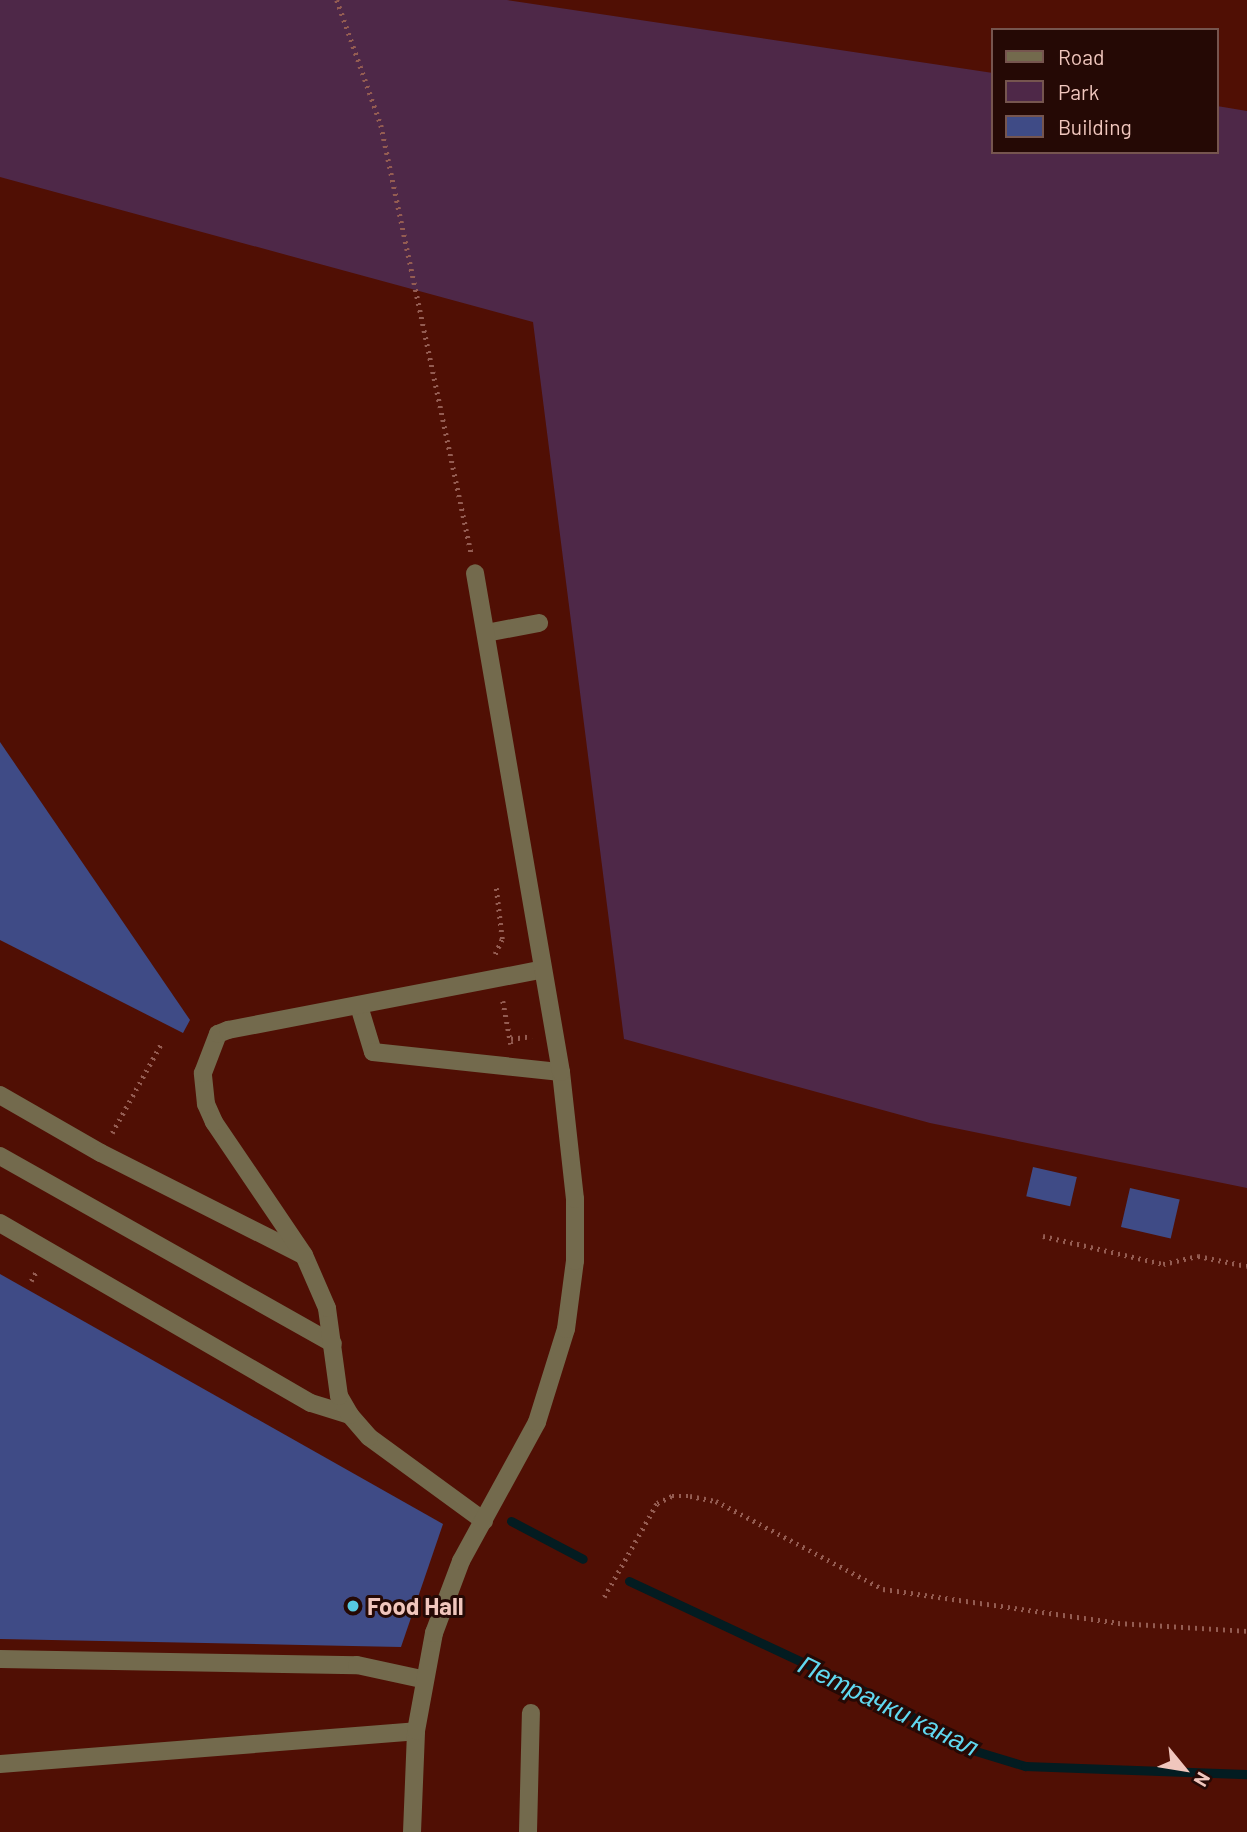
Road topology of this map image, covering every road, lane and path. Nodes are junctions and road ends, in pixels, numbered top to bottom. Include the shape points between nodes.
1 (337, 0) edge
2 (475, 573) joint
3 (538, 623) dead end
4 (485, 633) junction
5 (541, 970) junction
6 (359, 1006) junction
7 (561, 1072) junction
8 (0, 1095) edge
9 (0, 1156) edge
10 (0, 1223) edge
11 (1044, 1236) dead end
12 (304, 1255) junction
13 (1247, 1266) edge
14 (333, 1344) junction
15 (350, 1415) junction
16 (484, 1521) junction
17 (604, 1597) dead end
18 (1247, 1631) edge
19 (0, 1659) edge
20 (422, 1679) junction
21 (531, 1713) dead end
22 (416, 1731) junction
23 (0, 1764) edge
24 (412, 1832) edge
25 (528, 1832) edge

1 - 2 path via 381,125
2 - 4 street
3 - 4 street
4 - 5 street
5 - 6 street
5 - 7 street
6 - 7 street via 373,1052
6 - 12 street via 228,1030 218,1034 205,1060 202,1085 214,1122
7 - 16 street via 575,1199 575,1261 566,1329 537,1422
8 - 12 street via 101,1153
9 - 14 street
10 - 15 street via 311,1403
11 - 13 path via 1163,1264 1198,1256
12 - 14 street via 327,1308
14 - 15 street via 339,1396
15 - 16 street via 369,1437
16 - 20 street via 461,1561
17 - 18 path via 657,1503 672,1496 690,1496 716,1501 883,1589 1118,1623
19 - 20 street via 357,1665
20 - 22 street
21 - 25 street
22 - 23 street
22 - 24 street

